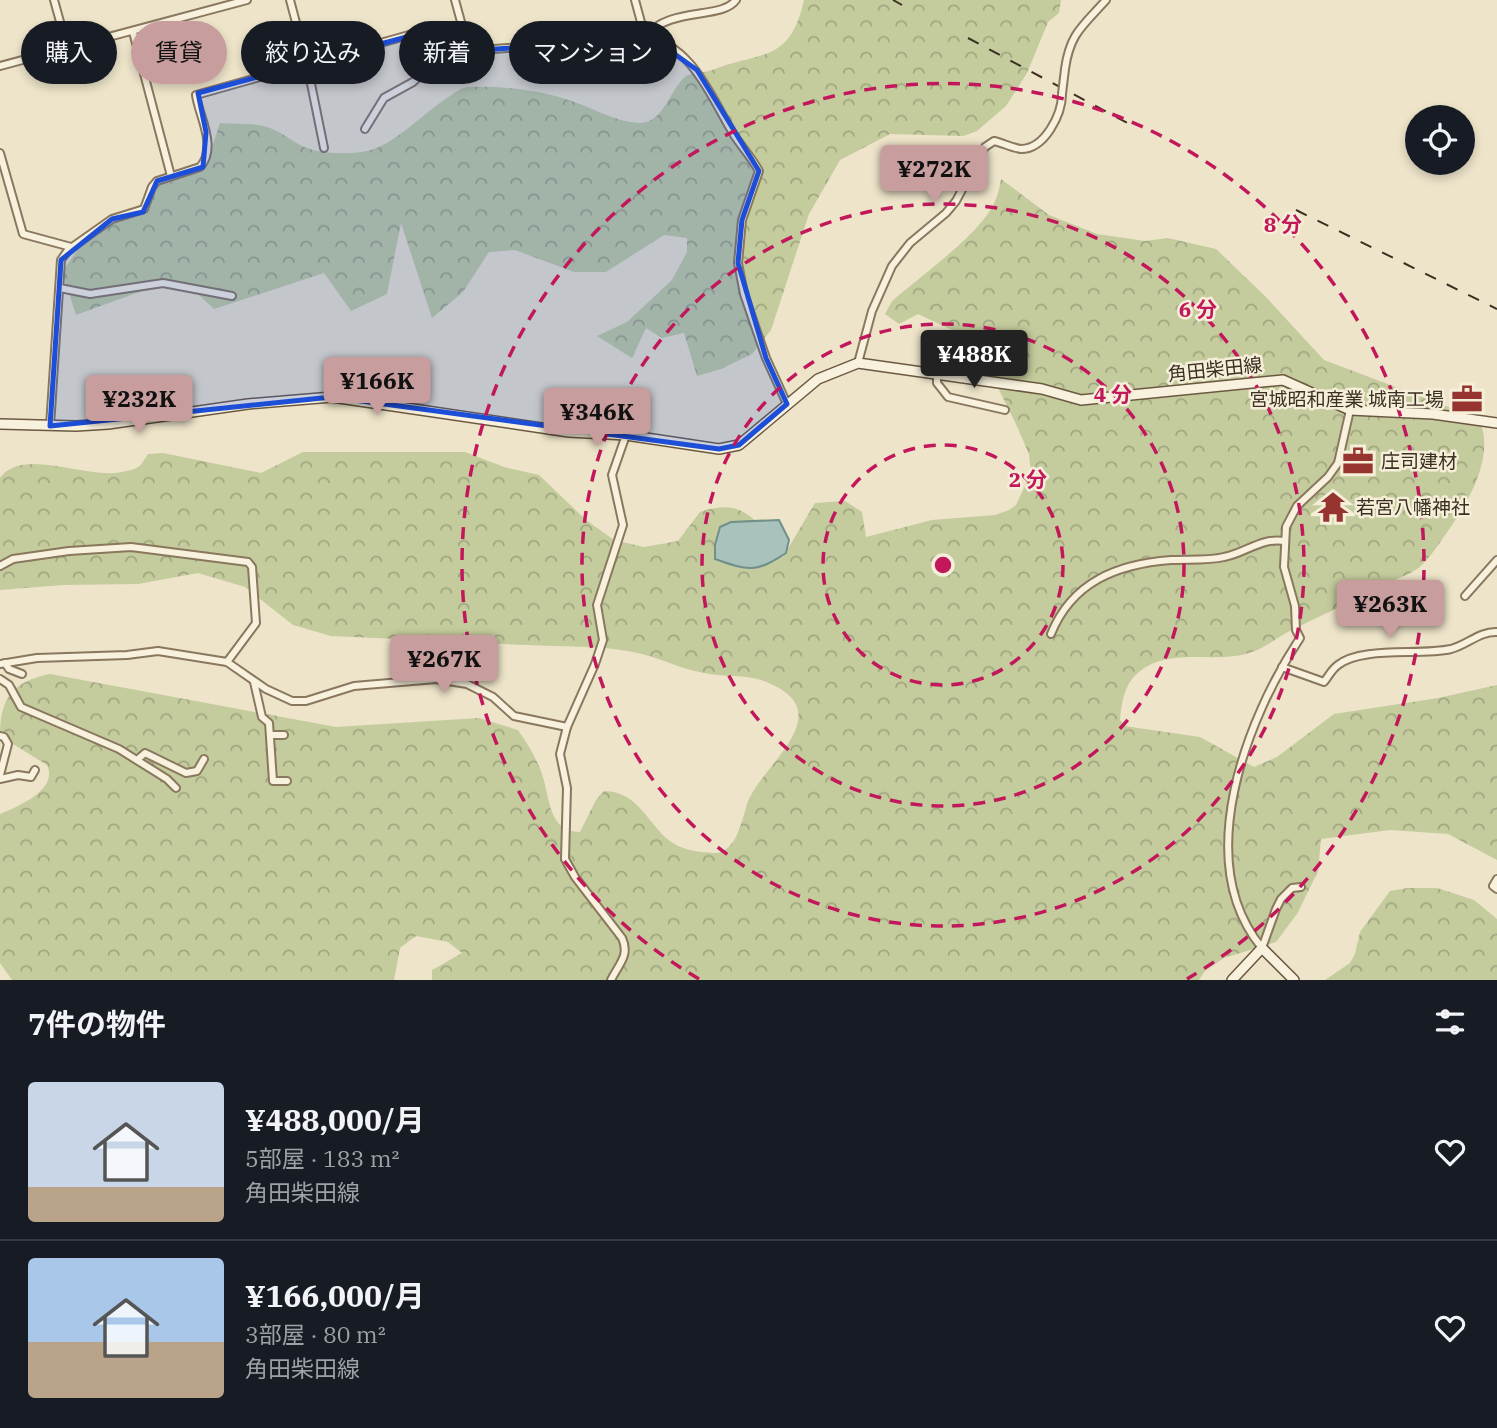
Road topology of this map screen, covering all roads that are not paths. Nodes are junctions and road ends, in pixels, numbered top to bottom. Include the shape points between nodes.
1 (54, 0) edge
2 (247, 0) edge
3 (290, 0) edge
4 (455, 0) edge
5 (635, 0) edge
6 (736, 0) edge
7 (1105, 0) edge
8 (60, 21) edge
9 (172, 21) edge
10 (296, 21) edge
11 (461, 21) edge
12 (641, 21) edge
13 (666, 21) edge
14 (677, 53) edge
15 (21, 60) edge
16 (0, 66) edge
17 (241, 82) edge
18 (147, 84) edge
19 (311, 84) edge
20 (409, 84) edge
21 (365, 129) dead end
22 (324, 148) dead end
23 (0, 153) edge
24 (171, 176) junction
25 (73, 248) junction
26 (60, 288) junction
27 (232, 296) dead end
28 (858, 363) junction
29 (937, 374) junction
30 (787, 404) junction
31 (1005, 410) dead end
32 (1350, 410) junction
33 (1497, 423) edge
34 (0, 424) edge
35 (50, 426) junction
36 (626, 435) junction
37 (1285, 541) junction
38 (1497, 560) edge
39 (0, 566) edge
40 (1465, 596) dead end
41 (1497, 632) edge
42 (1051, 634) dead end
43 (227, 662) junction
44 (2, 663) edge
45 (1282, 667) junction
46 (22, 674) dead end
47 (0, 679) edge
48 (254, 682) junction
49 (567, 727) junction
50 (270, 735) junction
51 (284, 735) dead end
52 (0, 736) edge
53 (204, 759) dead end
54 (137, 760) junction
55 (34, 770) dead end
56 (0, 777) edge
57 (287, 781) dead end
58 (176, 788) dead end
59 (1497, 880) edge
60 (1301, 887) dead end
61 (1497, 889) edge
62 (1262, 948) junction
63 (611, 980) edge
64 (1232, 980) edge
65 (1294, 980) edge

1 - 8 street
2 - 9 street
3 - 10 street
4 - 11 street
5 - 12 street
6 - 13 street via 727,8
7 - 28 street, bridge via 1074,35 1059,114 1038,143 1024,149 994,141 985,147 956,201 897,257 877,295
14 - 30 street via 697,70 759,171 742,220 738,264 766,358
15 - 16 street
17 - 24 street via 198,93 206,157 200,167
18 - 24 street
19 - 22 street
20 - 21 street via 384,97
23 - 25 street via 23,234
24 - 25 street via 152,187 144,209 112,219
25 - 26 street via 61,260
26 - 27 street via 90,294 163,283
26 - 35 street
28 - 29 main road, 角田柴田線
28 - 30 main road, 角田柴田線 via 818,379
29 - 31 street via 937,383 948,397
29 - 32 main road, 角田柴田線 via 1042,389 1081,400 1283,380
30 - 36 main road, 角田柴田線 via 739,445 719,449
32 - 33 main road, 角田柴田線
32 - 37 street via 1338,463 1297,506 1286,527
34 - 35 main road, 角田柴田線
35 - 36 main road, 角田柴田線 via 108,424 323,397 569,432
36 - 49 street via 612,475 623,525 597,605 603,640
37 - 42 street via 1255,544 1226,557 1159,561 1111,573 1071,599
37 - 45 street via 1284,567 1300,638
38 - 40 street
39 - 43 street via 13,559 131,547 248,562 256,624
41 - 45 street via 1443,650 1364,654 1337,665 1324,682
43 - 44 street via 158,651
43 - 48 street
44 - 46 street
45 - 62 street via 1235,785 1228,839 1236,901 1248,932
47 - 54 street via 9,685 21,707
48 - 49 street via 292,701 354,686 436,680 467,684 493,697 514,716
48 - 50 street
49 - 63 street via 559,754 567,798 564,855 626,947
50 - 51 street
50 - 57 street via 273,781
52 - 56 street via 8,744
53 - 54 street via 197,771 186,773 145,753
54 - 58 street
55 - 56 street via 32,777
59 - 61 street via 1493,886
60 - 62 street via 1292,888 1282,899
62 - 64 main road
62 - 65 main road

